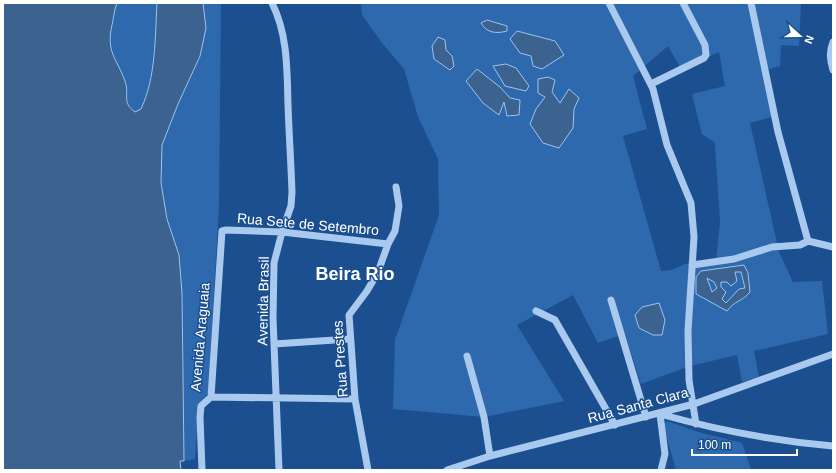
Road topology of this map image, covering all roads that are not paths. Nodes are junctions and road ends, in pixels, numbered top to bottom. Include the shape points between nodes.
1 (272, 3) edge
2 (609, 3) edge
3 (683, 3) edge
4 (752, 3) edge
5 (833, 42) edge
6 (833, 70) edge
7 (651, 84) junction
8 (396, 187) dead end
9 (226, 230) joint
10 (282, 232) junction
11 (808, 241) junction
12 (388, 244) junction
13 (833, 247) edge
14 (692, 265) junction
15 (611, 300) dead end
16 (536, 311) dead end
17 (350, 339) junction
18 (274, 344) junction
19 (833, 354) edge
20 (467, 356) dead end
21 (211, 397) junction
22 (276, 398) junction
23 (355, 399) junction
24 (694, 404) junction
25 (660, 414) junction
26 (646, 417) junction
27 (696, 424) junction
28 (615, 425) junction
29 (833, 446) edge
30 (490, 456) junction
31 (202, 470) edge
32 (279, 470) edge
33 (368, 470) edge
34 (447, 470) edge
35 (661, 470) edge

1 - 10 street, Avenida Brasil via 283,34 286,58 292,192 291,206
2 - 7 street
3 - 7 street via 704,45 706,55
4 - 11 street via 778,132
5 - 6 street via 830,60
7 - 14 street via 667,145 691,203 694,237
8 - 12 street, Rua Prestes via 399,206 395,230
9 - 10 street, Rua Sete de Setembro
9 - 21 street, Avenida Araguaia via 222,231 220,242
10 - 12 street, Rua Sete de Setembro
10 - 18 street, Avenida Brasil via 274,263
11 - 13 street
11 - 14 street via 800,245 772,247 734,259
12 - 17 street, Rua Prestes via 378,272 349,315
14 - 24 street via 688,331 689,380
15 - 26 street
16 - 28 street via 555,320
17 - 18 street
17 - 23 street, Rua Prestes
18 - 22 street, Avenida Brasil
19 - 24 street, Rua Santa Clara
20 - 30 street via 484,417
21 - 22 street
21 - 31 street, Avenida Araguaia via 201,406 200,411
22 - 23 street
22 - 32 street, Avenida Brasil
23 - 33 street, Rua Prestes
24 - 25 street, Rua Santa Clara
24 - 27 street
25 - 26 street, Rua Santa Clara
25 - 27 street
25 - 35 street via 665,454
26 - 28 street, Rua Santa Clara
27 - 29 street via 765,438
28 - 30 street, Rua Santa Clara
30 - 34 street, Rua Santa Clara

